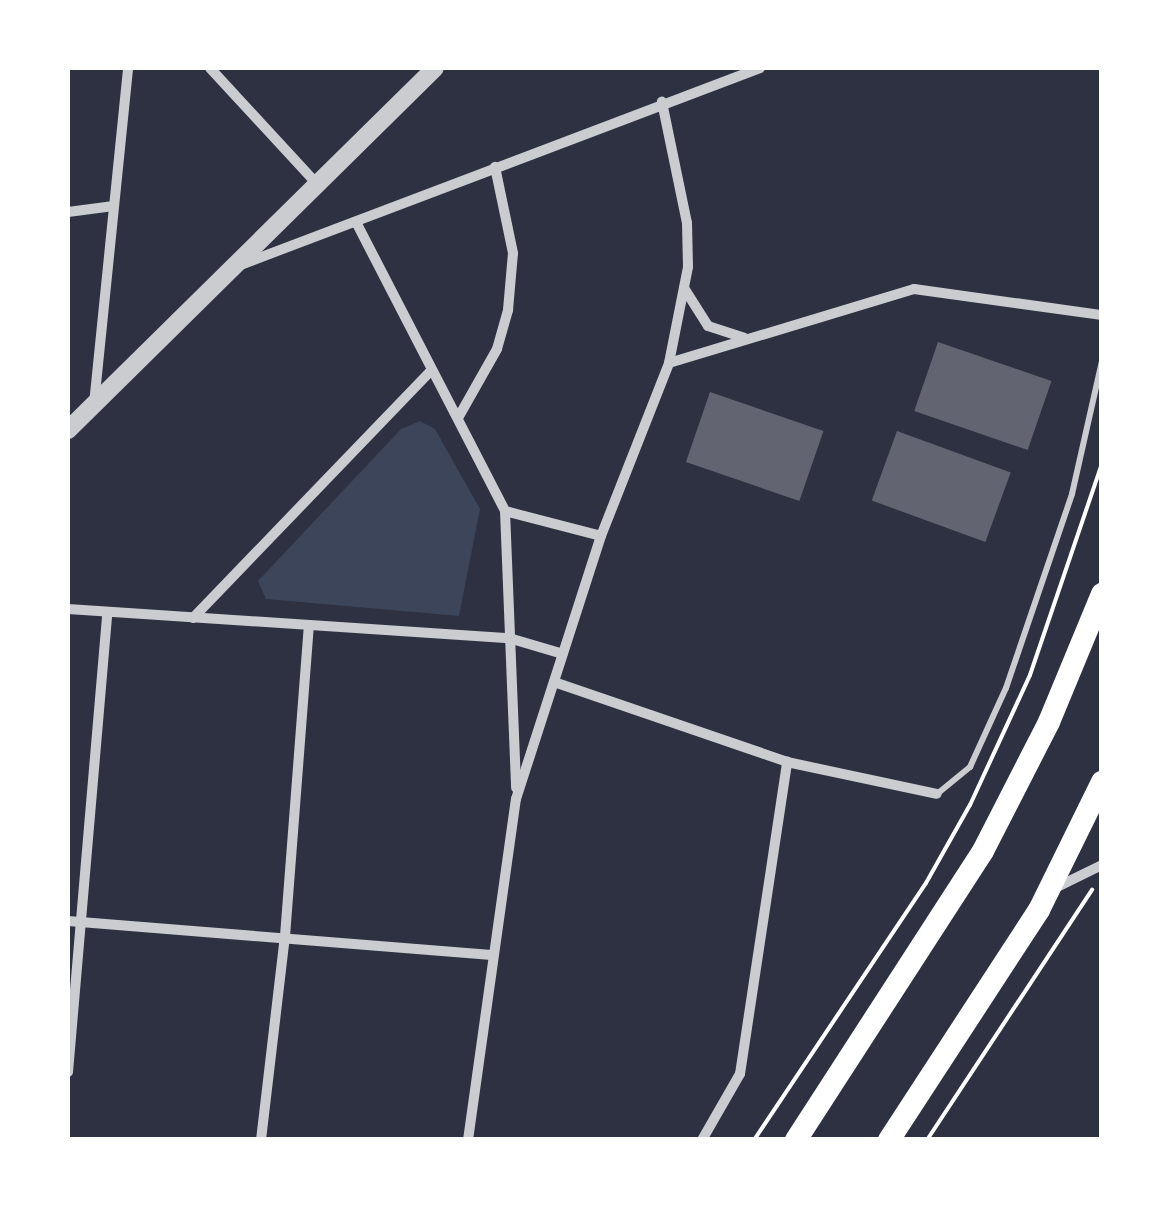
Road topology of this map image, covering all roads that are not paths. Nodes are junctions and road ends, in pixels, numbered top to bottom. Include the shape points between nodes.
1 (128, 68) edge
2 (210, 68) edge
3 (436, 68) edge
4 (760, 68) edge
5 (662, 102) junction
6 (495, 166) junction
7 (319, 186) junction
8 (114, 206) junction
9 (68, 212) edge
10 (356, 222) junction
11 (238, 266) junction
12 (684, 288) junction
13 (1102, 315) edge
14 (745, 338) junction
15 (1102, 361) edge
16 (669, 363) junction
17 (432, 370) junction
18 (94, 404) junction
19 (458, 418) junction
20 (68, 430) edge
21 (504, 511) junction
22 (601, 536) junction
23 (1102, 594) edge
24 (68, 609) edge
25 (107, 612) junction
26 (193, 618) junction
27 (308, 626) junction
28 (509, 638) junction
29 (564, 654) junction
30 (554, 682) junction
31 (786, 762) junction
32 (1102, 782) edge
33 (937, 794) joint
34 (516, 799) junction
35 (1102, 864) edge
36 (1050, 891) junction
37 (68, 920) edge
38 (82, 922) junction
39 (285, 936) junction
40 (492, 955) junction
41 (68, 1072) edge
42 (261, 1140) edge
43 (468, 1140) edge
44 (702, 1140) edge
45 (796, 1140) edge
46 (889, 1140) edge

1 - 8 street
2 - 7 street
3 - 7 street
4 - 5 street
5 - 6 street
5 - 12 street via 687,223
6 - 10 street
6 - 19 street via 514,253 508,310 497,348
7 - 11 street
8 - 9 street
8 - 18 street
10 - 11 street
10 - 17 street
11 - 18 street
12 - 14 street via 708,326
12 - 16 street
13 - 14 street via 914,289
14 - 16 street
15 - 33 lane via 1072,494 1013,670 970,768
16 - 22 street
17 - 19 street
17 - 26 street
18 - 20 street
19 - 21 street
21 - 22 street
21 - 28 street
22 - 29 street
23 - 45 main road via 1049,722 983,851
24 - 25 street
25 - 26 street
25 - 38 street
26 - 27 street
27 - 28 street
27 - 39 street
28 - 29 street
28 - 34 street
29 - 30 street
30 - 31 street
30 - 34 street
31 - 33 street
31 - 44 street via 740,1074
32 - 36 main road
34 - 40 street
35 - 36 street
36 - 46 main road
37 - 38 street
38 - 39 street
38 - 41 street
39 - 40 street
39 - 42 street
40 - 43 street

